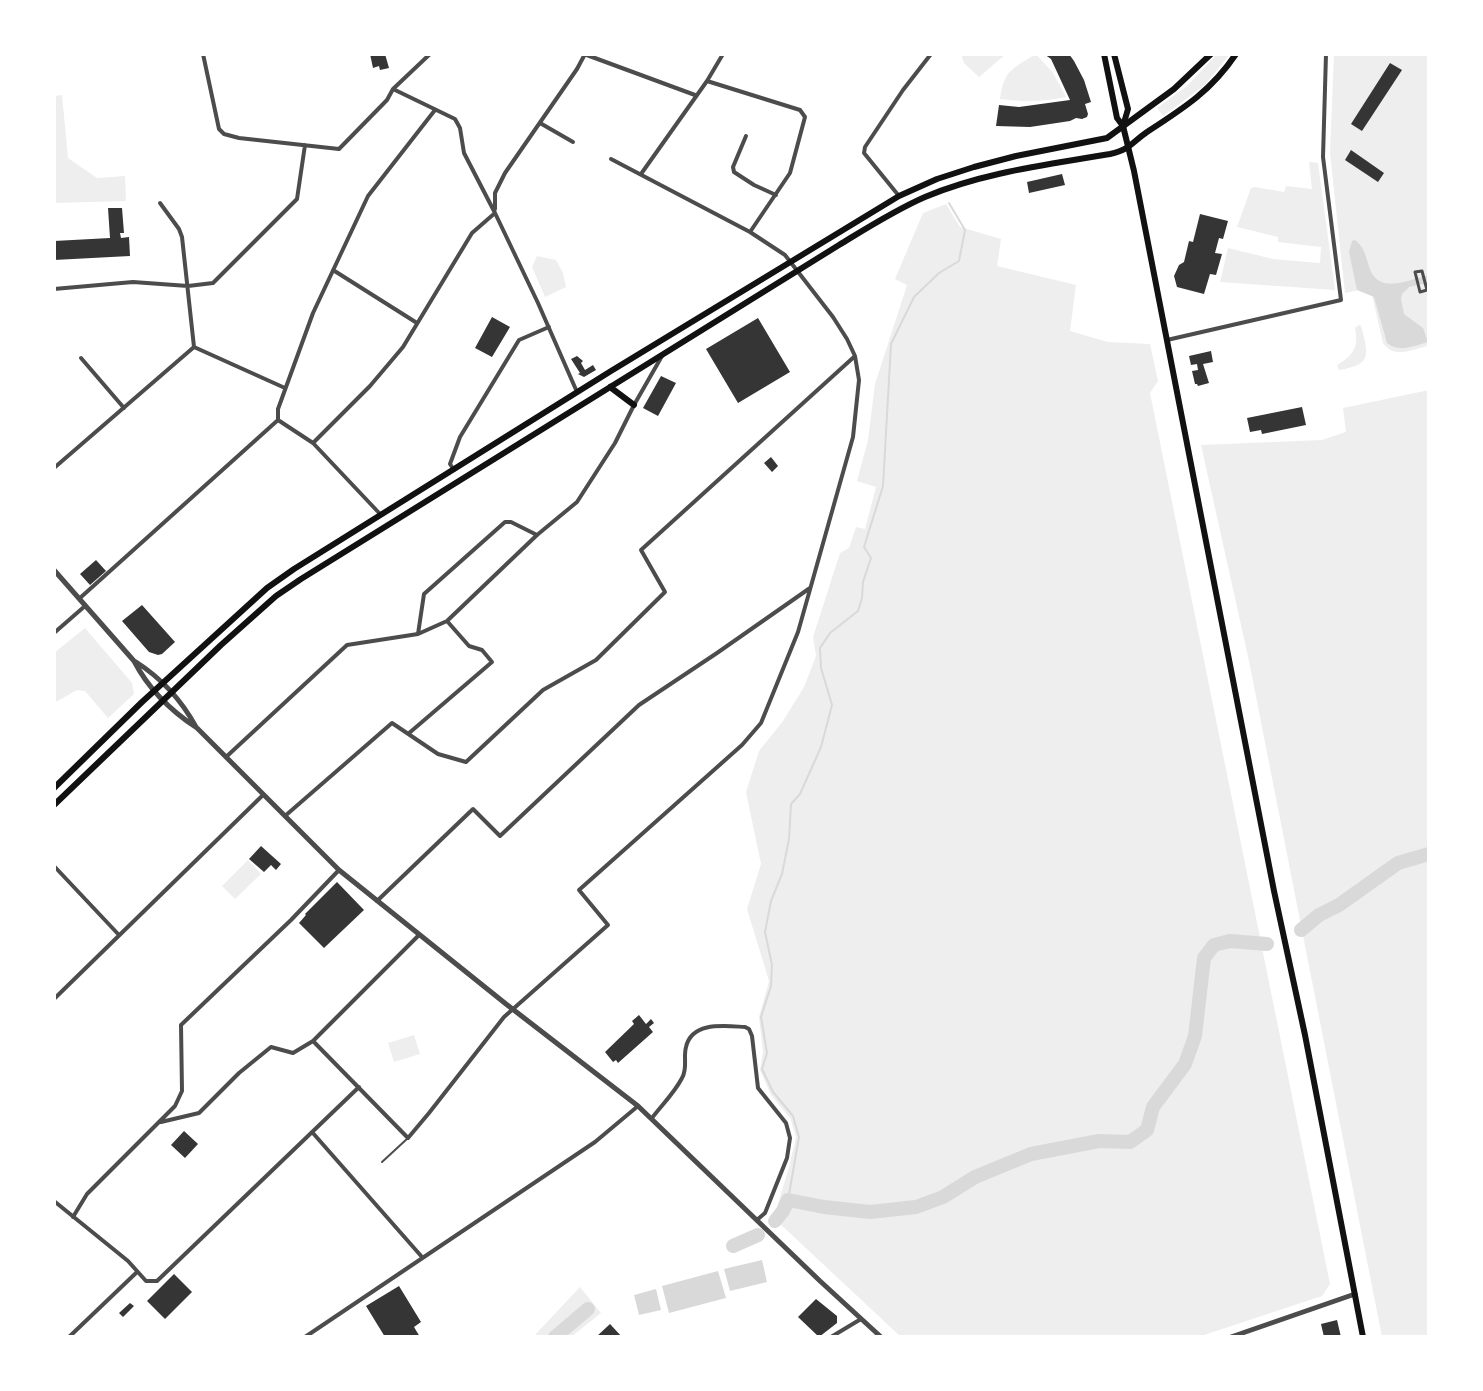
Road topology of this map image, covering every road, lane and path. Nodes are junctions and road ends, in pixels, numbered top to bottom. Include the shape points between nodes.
1 (203, 54) edge
2 (430, 54) edge
3 (584, 54) edge
4 (723, 54) edge
5 (931, 54) edge
6 (1104, 54) edge
7 (1114, 54) edge
8 (1211, 54) edge
9 (1236, 54) edge
10 (1326, 54) edge
11 (707, 81) junction
12 (393, 89) junction
13 (696, 95) junction
14 (435, 110) junction
15 (540, 123) junction
16 (1123, 126) junction
17 (746, 136) dead end
18 (573, 142) dead end
19 (305, 145) junction
20 (1129, 148) junction
21 (611, 159) dead end
22 (640, 175) junction
23 (776, 195) junction
24 (899, 196) junction
25 (160, 203) dead end
26 (495, 213) junction
27 (750, 232) junction
28 (790, 261) junction
29 (333, 270) junction
30 (798, 271) junction
31 (1422, 271) joint
32 (188, 286) junction
33 (54, 289) edge
34 (417, 323) junction
35 (549, 327) junction
36 (1167, 340) junction
37 (194, 347) junction
38 (664, 354) junction
39 (855, 356) junction
40 (81, 358) dead end
41 (610, 387) junction
42 (285, 388) junction
43 (577, 393) junction
44 (634, 405) junction
45 (124, 408) junction
46 (278, 420) junction
47 (313, 443) junction
48 (54, 468) edge
49 (454, 470) junction
50 (381, 515) junction
51 (537, 535) junction
52 (54, 570) edge
53 (810, 587) junction
54 (79, 599) junction
55 (85, 606) junction
56 (447, 621) junction
57 (54, 633) edge
58 (418, 634) junction
59 (134, 661) junction
60 (162, 684) junction
61 (154, 691) junction
62 (171, 692) junction
63 (163, 700) junction
64 (197, 728) junction
65 (407, 735) junction
66 (226, 757) junction
67 (54, 788) edge
68 (263, 795) junction
69 (54, 805) edge
70 (285, 816) junction
71 (54, 866) edge
72 (339, 870) junction
73 (377, 901) junction
74 (119, 935) junction
75 (419, 935) junction
76 (54, 999) edge
77 (514, 1009) junction
78 (313, 1041) junction
79 (359, 1087) junction
80 (638, 1106) junction
81 (652, 1118) junction
82 (159, 1122) junction
83 (312, 1132) junction
84 (408, 1138) junction
85 (382, 1162) dead end
86 (54, 1201) edge
87 (73, 1217) junction
88 (758, 1219) junction
89 (422, 1257) junction
90 (136, 1273) junction
91 (1355, 1294) junction
92 (861, 1319) junction
93 (69, 1337) edge
94 (305, 1337) edge
95 (831, 1337) edge
96 (881, 1337) edge
97 (1231, 1337) edge
98 (1363, 1337) edge

1 - 19 street via 224,134
2 - 12 street
3 - 13 street
3 - 15 street
4 - 11 street
5 - 24 street via 865,147 864,153
6 - 16 main road
7 - 16 main road via 1128,109
8 - 16 main road
9 - 20 main road via 1195,100
10 - 36 street via 1322,143 1341,300
11 - 13 street
11 - 23 street via 803,112 790,173
12 - 14 street
12 - 19 street via 339,149
13 - 22 street
14 - 26 street via 455,119 464,153
14 - 29 street via 368,196
15 - 18 street
15 - 26 street via 495,193
16 - 20 main road
16 - 24 main road via 1107,138 974,167
17 - 23 street via 734,172
19 - 32 street via 297,199 213,283
20 - 30 main road via 1000,172 933,194
20 - 36 main road
21 - 22 street
22 - 27 street
23 - 27 street
24 - 28 main road
25 - 32 street via 182,237
26 - 34 street via 472,233
26 - 35 street
27 - 28 street
28 - 30 street
28 - 43 main road
29 - 34 street
29 - 42 street
30 - 38 main road
30 - 39 street
31 - 31 street via 1415,272 1420,292 1427,290
32 - 33 street via 133,282
32 - 37 street
34 - 47 street via 370,386
35 - 43 street
35 - 49 street via 519,340 460,437 450,464
36 - 91 main road
37 - 42 street
37 - 45 street
38 - 41 main road
38 - 44 street
39 - 53 street via 859,380 853,437
39 - 65 street via 641,550 665,592 596,660 543,690 466,762 438,754
40 - 45 street
41 - 44 main road
41 - 62 main road via 276,596
42 - 46 street
43 - 49 main road
44 - 51 street via 577,502
45 - 48 street
46 - 47 street
46 - 54 street
47 - 50 street
49 - 50 main road
50 - 60 main road via 267,588
51 - 56 street
51 - 58 street via 505,522 424,594
52 - 54 street
53 - 73 street via 639,705 500,836 473,809
53 - 77 street via 761,723 579,890 608,925
54 - 55 street
55 - 57 street
55 - 59 street
56 - 58 street
56 - 65 street via 492,662
58 - 66 street via 347,645
59 - 60 street
59 - 61 street
60 - 61 main road
60 - 62 street
61 - 63 street
61 - 67 main road
62 - 63 main road
62 - 64 street
63 - 64 street
63 - 69 main road
64 - 66 street
65 - 70 street via 392,723
66 - 68 street
68 - 70 street
68 - 74 street
70 - 72 street
71 - 74 street
72 - 73 street
72 - 82 street via 181,1025 182,1091
73 - 75 street
74 - 76 street
75 - 77 street
75 - 78 street
77 - 80 street
77 - 84 street
78 - 79 street
78 - 82 street via 293,1053 271,1047 199,1113
79 - 83 street
79 - 84 street
80 - 81 street
80 - 89 street via 595,1142
81 - 88 street
81 - 88 street via 682,1079 690,1039 708,1026 749,1029 758,1088 786,1123 790,1138 787,1158
82 - 87 street via 87,1194
83 - 89 street
83 - 90 street via 157,1281
84 - 85 lane
86 - 87 street
87 - 90 street
88 - 92 street
89 - 94 street
90 - 93 street
91 - 97 street
91 - 98 main road
92 - 95 street
92 - 96 street

